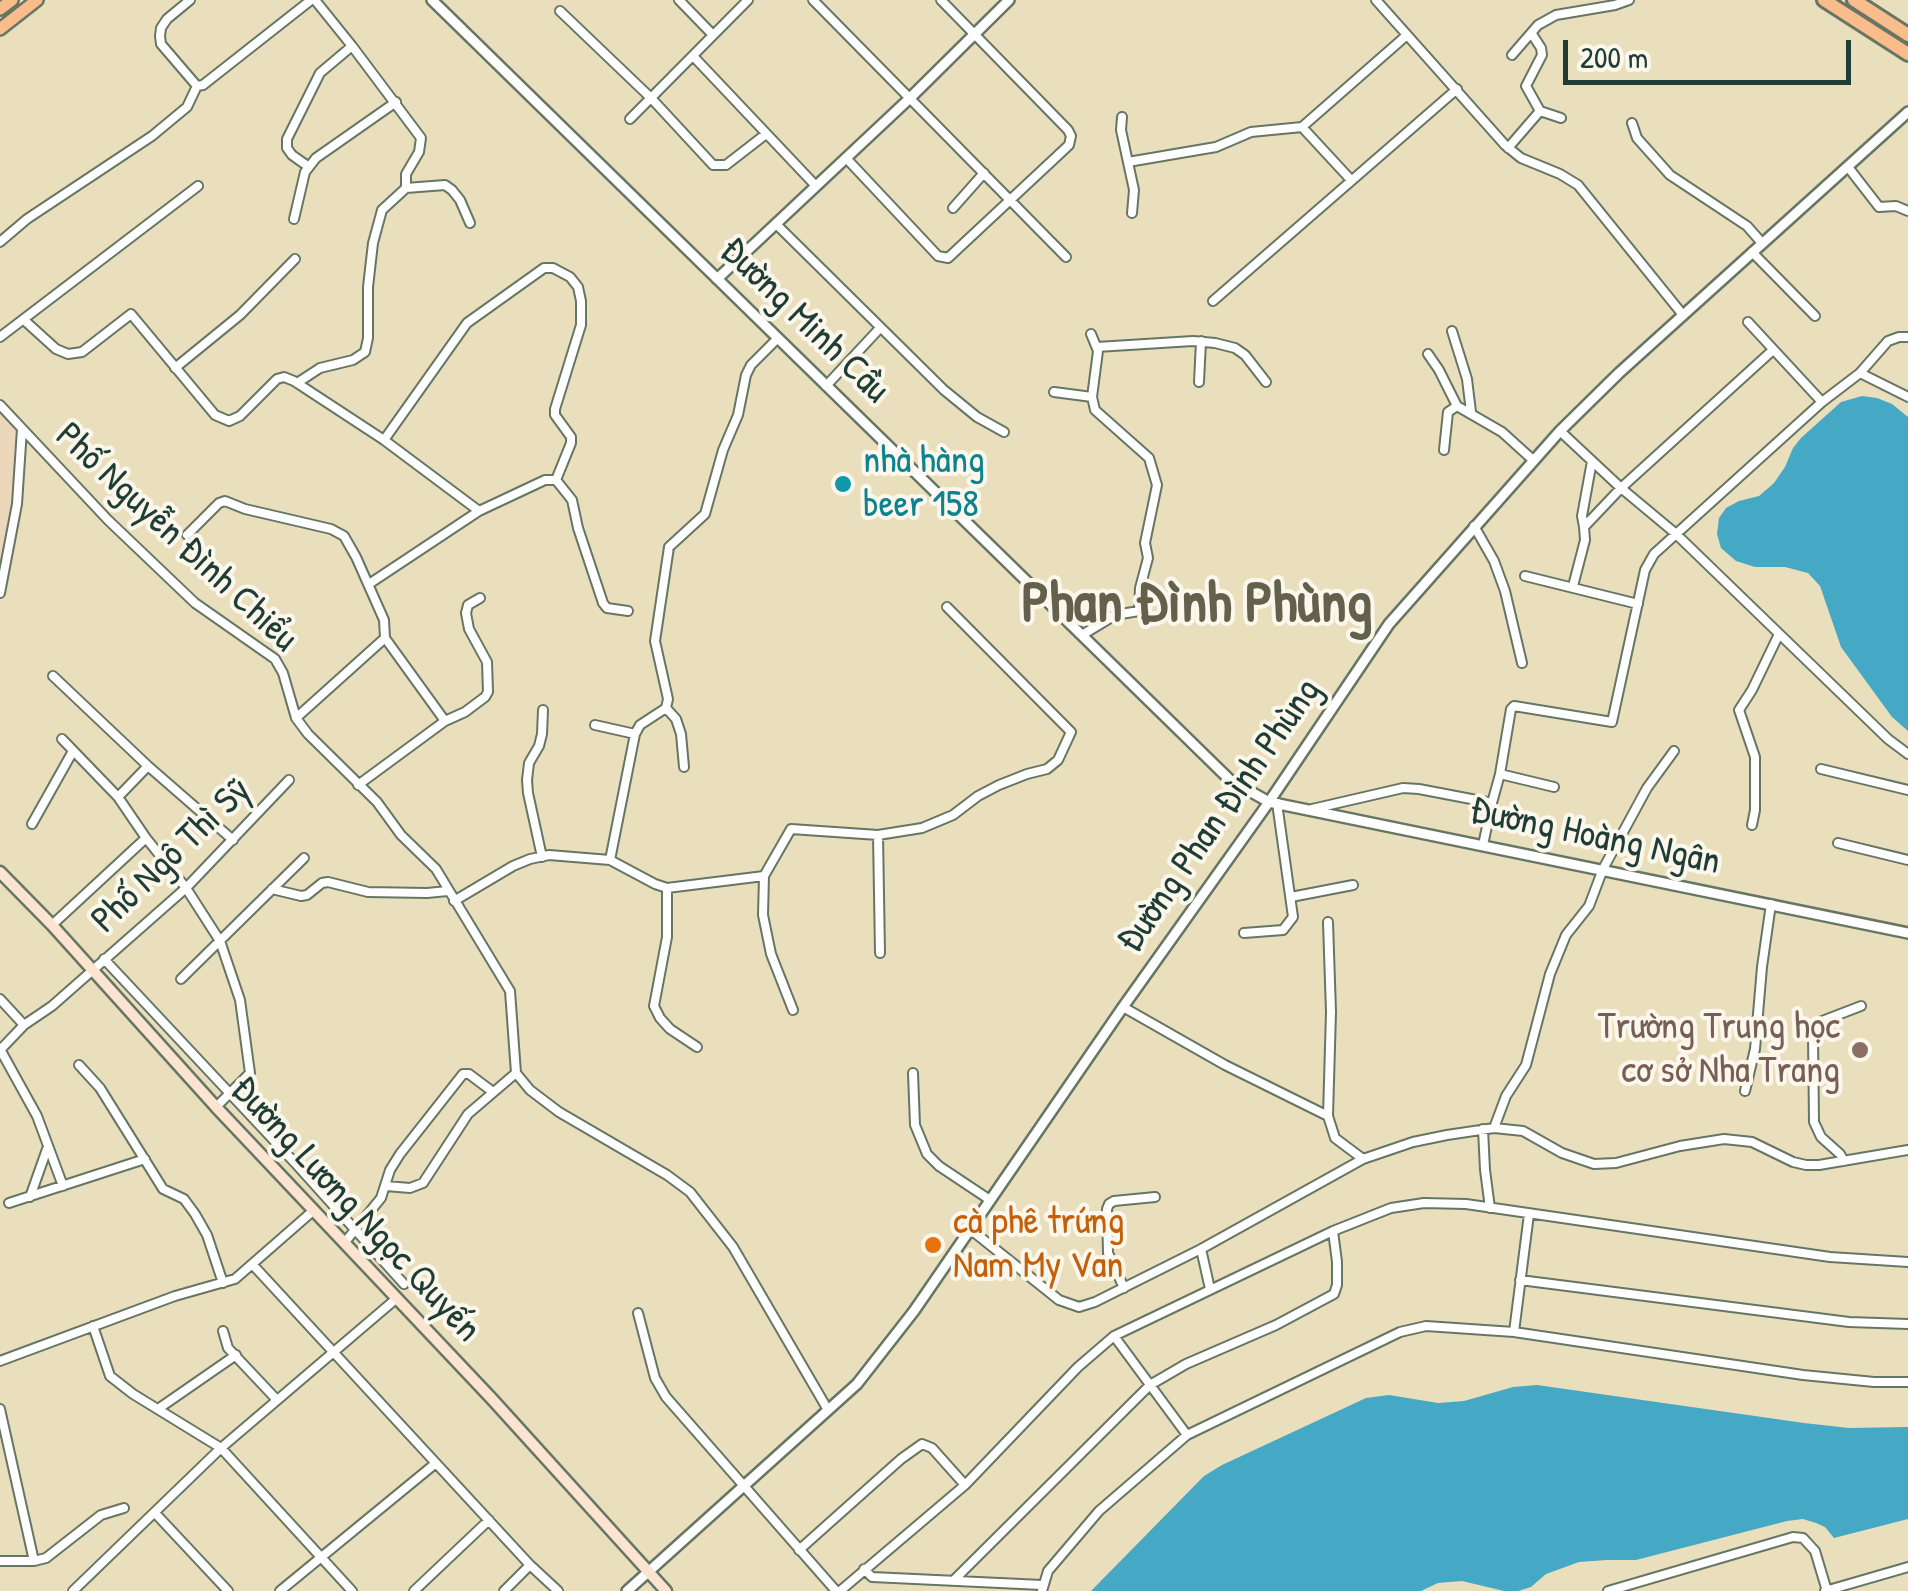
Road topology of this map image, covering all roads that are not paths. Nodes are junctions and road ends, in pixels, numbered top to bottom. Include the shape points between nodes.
1 (12, 0) edge
2 (190, 0) edge
3 (313, 0) edge
4 (432, 0) edge
5 (679, 0) edge
6 (748, 0) edge
7 (813, 0) edge
8 (941, 0) edge
9 (1009, 0) edge
10 (1376, 0) edge
11 (1629, 0) edge
12 (1824, 0) edge
13 (1854, 0) edge
14 (32, 2) edge
15 (0, 9) edge
16 (560, 11) dead end
17 (0, 29) edge
18 (1532, 34) junction
19 (1908, 34) edge
20 (714, 35) junction
21 (974, 35) junction
22 (1407, 35) junction
23 (352, 46) junction
24 (1908, 54) edge
25 (1512, 55) dead end
26 (693, 56) junction
27 (198, 86) junction
28 (1456, 90) junction
29 (651, 98) junction
30 (910, 98) junction
31 (396, 102) junction
32 (1540, 111) junction
33 (1908, 112) edge
34 (1122, 117) dead end
35 (630, 118) dead end
36 (1561, 118) dead end
37 (1632, 123) dead end
38 (1302, 127) junction
39 (766, 134) junction
40 (1508, 148) junction
41 (846, 158) junction
42 (1128, 162) junction
43 (309, 167) junction
44 (1848, 167) junction
45 (984, 173) junction
46 (1352, 180) junction
47 (198, 186) dead end
48 (816, 186) junction
49 (406, 188) junction
50 (1011, 200) junction
51 (952, 208) dead end
52 (1908, 212) edge
53 (1132, 213) dead end
54 (294, 218) dead end
55 (470, 224) dead end
56 (776, 224) junction
57 (0, 242) edge
58 (1762, 243) junction
59 (1752, 252) junction
60 (1066, 257) dead end
61 (295, 259) dead end
62 (717, 279) junction
63 (1213, 301) dead end
64 (1682, 315) junction
65 (1815, 316) dead end
66 (24, 320) junction
67 (1748, 322) dead end
68 (880, 328) junction
69 (1452, 331) dead end
70 (1091, 334) dead end
71 (0, 337) edge
72 (1908, 337) edge
73 (778, 338) junction
74 (1201, 341) junction
75 (1097, 347) junction
76 (1773, 350) junction
77 (1428, 354) dead end
78 (175, 368) junction
79 (1860, 372) junction
80 (296, 382) junction
81 (1198, 382) dead end
82 (1266, 382) dead end
83 (826, 386) junction
84 (1054, 392) dead end
85 (1908, 397) edge
86 (1092, 398) junction
87 (1822, 402) junction
88 (0, 404) edge
89 (1457, 406) junction
90 (1471, 412) junction
91 (22, 428) junction
92 (1560, 430) junction
93 (1004, 432) dead end
94 (384, 440) junction
95 (1444, 450) dead end
96 (1533, 460) junction
97 (1592, 461) junction
98 (556, 480) junction
99 (1621, 488) junction
100 (479, 512) junction
101 (1474, 526) junction
102 (1584, 527) junction
103 (1675, 533) junction
104 (187, 535) dead end
105 (1526, 576) dead end
106 (368, 584) junction
107 (1573, 586) junction
108 (0, 592) edge
109 (480, 598) dead end
110 (1638, 604) junction
111 (947, 607) dead end
112 (628, 611) dead end
113 (1779, 634) junction
114 (1082, 636) junction
115 (385, 638) junction
116 (1522, 664) dead end
117 (54, 676) dead end
118 (666, 708) junction
119 (543, 710) dead end
120 (296, 718) junction
121 (445, 721) junction
122 (594, 725) dead end
123 (635, 734) junction
124 (62, 740) dead end
125 (74, 751) junction
126 (1674, 751) dead end
127 (1908, 754) edge
128 (148, 766) junction
129 (684, 767) dead end
130 (1821, 769) dead end
131 (1500, 774) junction
132 (289, 780) dead end
133 (358, 785) junction
134 (1554, 788) dead end
135 (1908, 790) edge
136 (118, 797) junction
137 (1273, 802) junction
138 (1492, 803) junction
139 (1312, 809) junction
140 (32, 824) dead end
141 (1752, 825) dead end
142 (878, 835) junction
143 (146, 838) junction
144 (234, 840) junction
145 (1838, 843) dead end
146 (1483, 844) junction
147 (542, 856) junction
148 (304, 858) dead end
149 (610, 860) junction
150 (1908, 860) edge
151 (1602, 869) junction
152 (0, 872) edge
153 (764, 876) junction
154 (1353, 885) dead end
155 (186, 888) junction
156 (667, 888) junction
157 (272, 889) junction
158 (448, 890) junction
159 (1291, 897) junction
160 (454, 901) junction
161 (1772, 904) junction
162 (1328, 922) dead end
163 (52, 925) junction
164 (1244, 932) dead end
165 (1908, 933) edge
166 (220, 941) junction
167 (880, 954) dead end
168 (104, 959) junction
169 (92, 970) junction
170 (181, 979) dead end
171 (0, 999) edge
172 (1862, 1006) dead end
173 (1123, 1007) junction
174 (793, 1010) dead end
175 (24, 1025) junction
176 (697, 1047) dead end
177 (79, 1065) dead end
178 (516, 1073) junction
179 (913, 1073) dead end
180 (1745, 1091) dead end
181 (492, 1092) junction
182 (229, 1094) junction
183 (216, 1107) junction
184 (1328, 1116) junction
185 (1489, 1128) junction
186 (48, 1147) junction
187 (1908, 1150) edge
188 (145, 1159) junction
189 (1364, 1159) junction
190 (1844, 1161) junction
191 (63, 1186) junction
192 (386, 1186) junction
193 (30, 1196) junction
194 (1155, 1197) dead end
195 (990, 1200) junction
196 (9, 1203) dead end
197 (1490, 1208) junction
198 (314, 1210) junction
199 (1529, 1214) junction
200 (970, 1229) junction
201 (355, 1230) junction
202 (1333, 1231) junction
203 (345, 1242) junction
204 (1202, 1249) junction
205 (1908, 1262) edge
206 (253, 1264) junction
207 (1520, 1280) junction
208 (223, 1283) junction
209 (404, 1284) dead end
210 (1124, 1288) junction
211 (1210, 1289) junction
212 (397, 1298) junction
213 (638, 1314) dead end
214 (1908, 1324) edge
215 (93, 1326) junction
216 (223, 1331) dead end
217 (1514, 1332) junction
218 (1114, 1336) junction
219 (334, 1350) junction
220 (236, 1355) junction
221 (0, 1362) edge
222 (1908, 1382) edge
223 (1150, 1385) junction
224 (277, 1400) junction
225 (158, 1408) junction
226 (0, 1409) edge
227 (828, 1410) junction
228 (1186, 1435) junction
229 (221, 1448) junction
230 (436, 1462) junction
231 (742, 1485) junction
232 (965, 1485) junction
233 (124, 1508) dead end
234 (155, 1513) junction
235 (489, 1520) junction
236 (800, 1550) junction
237 (320, 1556) junction
238 (34, 1561) junction
239 (0, 1562) edge
240 (530, 1565) junction
241 (1908, 1567) edge
242 (864, 1569) junction
243 (648, 1570) junction
244 (872, 1577) junction
245 (954, 1580) junction
246 (1042, 1588) edge
247 (73, 1591) edge
248 (228, 1591) edge
249 (280, 1591) edge
250 (352, 1591) edge
251 (414, 1591) edge
252 (504, 1591) edge
253 (558, 1591) edge
254 (627, 1591) edge
255 (666, 1591) edge
256 (838, 1591) edge
257 (872, 1591) edge
258 (1608, 1591) edge
259 (1827, 1591) edge

1 - 15 main road
2 - 27 street via 166,19 160,36
3 - 23 street
3 - 27 street
4 - 62 street, Đường Minh Cầu
5 - 20 street
6 - 20 street
7 - 30 street
8 - 21 street
9 - 21 street
10 - 22 street
11 - 18 street via 1556,15
12 - 24 highway
13 - 19 highway
14 - 17 main road
16 - 29 street
18 - 25 street
18 - 32 street via 1542,54 1526,86
20 - 26 street
21 - 30 street
21 - 50 street via 1071,136
22 - 28 street
22 - 38 street
23 - 31 street
23 - 43 street via 320,74 286,139 292,155
26 - 29 street
26 - 39 street
27 - 57 street via 187,106 152,136
28 - 40 street
28 - 46 street
29 - 35 street
29 - 39 street via 716,167
30 - 41 street
30 - 45 street
31 - 43 street
31 - 49 street via 422,138
32 - 36 street
32 - 40 street
33 - 44 street, Đường Phan Đình Phùng
34 - 42 street
37 - 58 street via 1670,175
38 - 42 street via 1251,132 1216,147
38 - 46 street
39 - 48 street
40 - 64 street via 1578,185
41 - 48 street
41 - 50 street via 941,257 952,256
42 - 53 street
43 - 54 street
44 - 52 street via 1880,206
44 - 58 street, Đường Phan Đình Phùng
45 - 50 street
45 - 51 street
46 - 63 street
47 - 66 street
48 - 56 street
49 - 55 street via 444,185
49 - 80 street via 382,210 365,352
50 - 60 street
56 - 62 street
56 - 68 street
58 - 59 street, Đường Phan Đình Phùng
59 - 64 street, Đường Phan Đình Phùng
59 - 65 street
61 - 78 street
62 - 73 street, Đường Minh Cầu
64 - 92 street, Đường Phan Đình Phùng
66 - 71 street
66 - 78 street via 68,354 82,352 131,314
67 - 76 street
68 - 83 street
68 - 93 street via 977,418
69 - 90 street
70 - 75 street
72 - 79 street via 1888,341
73 - 83 street, Đường Minh Cầu
73 - 118 street via 746,375 705,514 669,547 656,641
74 - 75 street
74 - 81 street
74 - 82 street via 1234,348
75 - 86 street
76 - 87 street
76 - 99 street
77 - 89 street
78 - 80 street via 215,415 229,420 277,378
79 - 85 street
79 - 87 street
80 - 94 street
83 - 114 street, Đường Minh Cầu
84 - 86 street
86 - 114 street via 1099,415 1149,458 1157,486 1140,610
87 - 103 street
88 - 91 street, Phố Nguyễn Đình Chiểu
89 - 90 street
89 - 95 street via 1448,412
90 - 96 street
91 - 108 street via 17,504
91 - 120 street, Phố Nguyễn Đình Chiểu via 195,603 275,659
92 - 96 street, Đường Phan Đình Phùng
92 - 97 street
94 - 98 street via 467,323 553,268 570,277 582,301 582,325 555,409 571,443
94 - 100 street
96 - 101 street, Đường Phan Đình Phùng
97 - 99 street
97 - 102 street
98 - 100 street
98 - 112 street via 572,500 603,603
99 - 102 street
99 - 103 street
100 - 106 street
101 - 116 street via 1506,591
101 - 137 street, Đường Phan Đình Phùng via 1390,624
102 - 107 street
103 - 110 street via 1648,562
103 - 113 street
104 - 106 street via 226,501 331,529 344,536
105 - 107 street
106 - 115 street
107 - 110 street
109 - 121 street via 466,613 487,662 488,692
110 - 131 street via 1612,722 1514,706
111 - 142 street via 1071,732 1047,769 998,785 922,828
113 - 127 street
113 - 141 street via 1739,710 1754,757
114 - 137 street, Đường Minh Cầu via 1230,780
115 - 120 street
115 - 121 street
117 - 128 street
118 - 123 street
118 - 129 street via 681,734
119 - 147 street via 527,780
120 - 133 street, Phố Nguyễn Đình Chiểu
121 - 133 street
122 - 123 street
123 - 149 street
124 - 125 street
125 - 136 street
125 - 140 street
126 - 151 street
128 - 136 street
128 - 144 street
130 - 135 street
131 - 134 street
131 - 138 street
132 - 144 street, Phố Ngô Thì Sỹ
133 - 158 street, Phố Nguyễn Đình Chiểu
136 - 143 street
137 - 139 street, Đường Hoàng Ngân
137 - 159 street
137 - 173 street, Đường Phan Đình Phùng
138 - 139 street via 1403,788
138 - 146 street
139 - 146 street, Đường Hoàng Ngân
142 - 153 street via 790,828
142 - 167 street
143 - 155 street
143 - 163 street
144 - 155 street, Phố Ngô Thì Sỹ
145 - 150 street
146 - 151 street, Đường Hoàng Ngân
147 - 149 street
147 - 160 street
148 - 157 street
149 - 156 street
151 - 161 street, Đường Hoàng Ngân
151 - 185 street via 1594,896 1555,962 1526,1065
152 - 163 main road, Đường Lương Ngọc Quyến
153 - 156 street
153 - 174 street via 762,915
154 - 159 street
155 - 166 street
155 - 168 street, Phố Ngô Thì Sỹ
156 - 176 street via 667,937 654,1006 670,1029
157 - 158 street via 301,896 328,882 368,892
157 - 166 street
158 - 160 street, Phố Nguyễn Đình Chiểu
159 - 164 street via 1292,917 1282,930
160 - 178 street, Phố Nguyễn Đình Chiểu via 510,991
161 - 165 street, Đường Hoàng Ngân
161 - 180 street
162 - 184 street
163 - 169 main road, Đường Lương Ngọc Quyến
166 - 170 street
166 - 182 street via 240,1000 250,1070
168 - 169 street, Phố Ngô Thì Sỹ
168 - 182 street
169 - 175 street, Phố Ngô Thì Sỹ
169 - 183 main road, Đường Lương Ngọc Quyến
171 - 175 street
172 - 190 street via 1822,1020 1812,1035 1814,1122
173 - 184 street
173 - 195 street, Đường Phan Đình Phùng
175 - 186 street via 1,1051
177 - 188 street
178 - 181 street
178 - 227 street via 559,1112 690,1192 732,1247
179 - 195 street via 915,1125 927,1154
181 - 192 street via 468,1114 422,1183
181 - 192 street via 463,1074 400,1154
182 - 183 street
182 - 201 street
183 - 198 main road, Đường Lương Ngọc Quyến
184 - 189 street via 1334,1138
185 - 189 street
185 - 190 street via 1523,1131 1594,1164 1724,1138 1806,1165
185 - 197 street
186 - 191 street
186 - 193 street
187 - 190 street
188 - 191 street
188 - 208 street via 162,1189 195,1214
189 - 204 street
191 - 193 street
192 - 201 street
193 - 196 street
194 - 210 street via 1114,1201 1107,1208 1108,1253
195 - 200 street, Đường Phan Đình Phùng
197 - 199 street
197 - 202 street via 1406,1205
198 - 203 main road, Đường Lương Ngọc Quyến
198 - 206 street
199 - 205 street
199 - 207 street
200 - 210 street via 1059,1300 1080,1306
200 - 227 street, Đường Phan Đình Phùng via 868,1370
201 - 203 street
201 - 209 street
202 - 211 street
202 - 223 street via 1337,1285 1330,1298
203 - 212 main road, Đường Lương Ngọc Quyến
204 - 210 street
204 - 211 street
206 - 208 street
206 - 219 street
207 - 214 street
207 - 217 street
208 - 215 street
211 - 218 street
212 - 219 street
212 - 243 main road, Đường Lương Ngọc Quyến
213 - 231 street via 654,1378
215 - 221 street
215 - 225 street via 110,1376
216 - 220 street
217 - 222 street via 1803,1375
217 - 228 street via 1426,1326 1400,1332
218 - 223 street
218 - 232 street
219 - 224 street
219 - 230 street
220 - 224 street
220 - 225 street
223 - 228 street
223 - 245 street
224 - 229 street
225 - 229 street
226 - 238 street
227 - 231 street, Đường Phan Đình Phùng
228 - 246 street via 1099,1511
229 - 234 street
229 - 237 street
230 - 235 street
230 - 237 street
231 - 236 street
231 - 243 street, Đường Phan Đình Phùng
232 - 236 street via 922,1444
232 - 242 street
233 - 238 street via 101,1515
234 - 247 street
234 - 248 street
235 - 240 street
235 - 251 street
236 - 256 street
237 - 249 street
237 - 250 street
238 - 239 street
240 - 252 street
240 - 253 street
241 - 259 street
242 - 244 street
242 - 256 street
243 - 254 street, Đường Phan Đình Phùng
243 - 255 main road, Đường Lương Ngọc Quyến
244 - 245 street
244 - 257 street
245 - 246 street
258 - 259 street via 1793,1537 1815,1551

